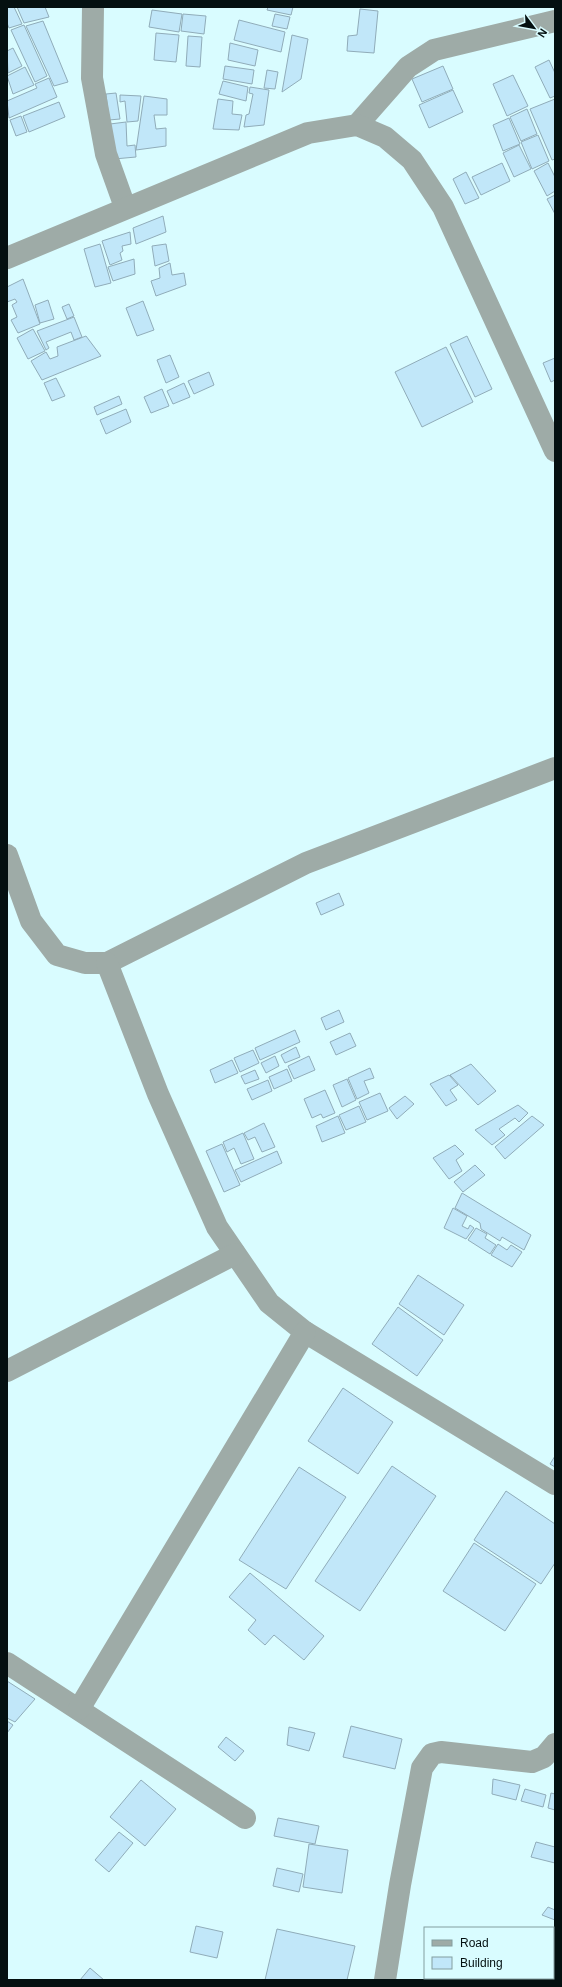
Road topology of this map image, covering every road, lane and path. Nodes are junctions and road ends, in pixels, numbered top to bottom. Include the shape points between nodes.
1 (93, 7) edge
2 (555, 21) edge
3 (357, 125) junction
4 (125, 208) junction
5 (7, 258) edge
6 (555, 451) edge
7 (555, 768) edge
8 (7, 855) edge
9 (107, 963) junction
10 (235, 1254) junction
11 (305, 1332) junction
12 (7, 1371) edge
13 (555, 1484) edge
14 (7, 1663) edge
15 (79, 1709) junction
16 (555, 1744) edge
17 (245, 1818) dead end
18 (385, 1980) edge

1 - 4 street via 92,78 106,154
2 - 3 street via 434,50 408,67
3 - 4 street via 308,133
3 - 6 street via 385,137 412,160 443,207
4 - 5 street
7 - 9 street via 306,863
8 - 9 street via 31,921 57,955 85,963
9 - 10 street via 158,1094 207,1206
10 - 11 street via 269,1303
10 - 12 street
11 - 13 street
11 - 15 street
14 - 15 street
15 - 17 street
16 - 18 street via 544,1757 532,1762 441,1752 432,1754 422,1768

